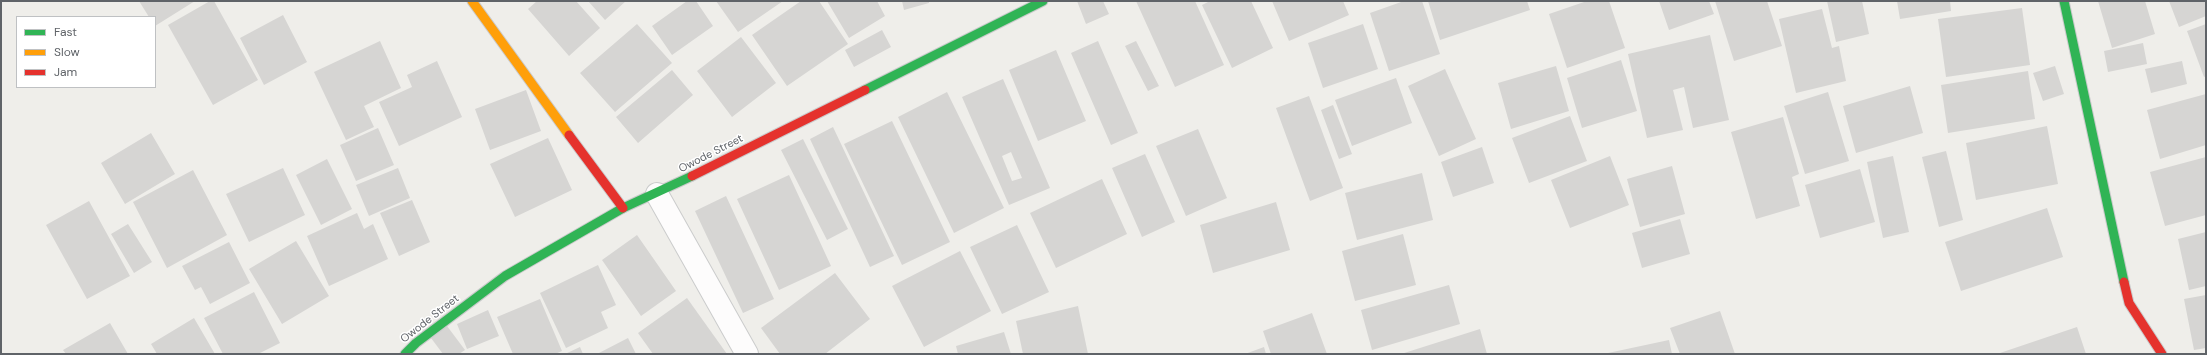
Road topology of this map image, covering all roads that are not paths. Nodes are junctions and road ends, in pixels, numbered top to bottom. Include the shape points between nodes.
1 (472, 1) edge
2 (1043, 1) edge
3 (2064, 1) edge
4 (657, 194) junction
5 (623, 208) junction
6 (405, 354) edge
7 (747, 354) edge
8 (2162, 354) edge

1 - 5 street
2 - 4 street, Owode Street
3 - 8 street via 2129,303
4 - 5 street, Owode Street
4 - 7 street
5 - 6 street, Owode Street via 505,276

